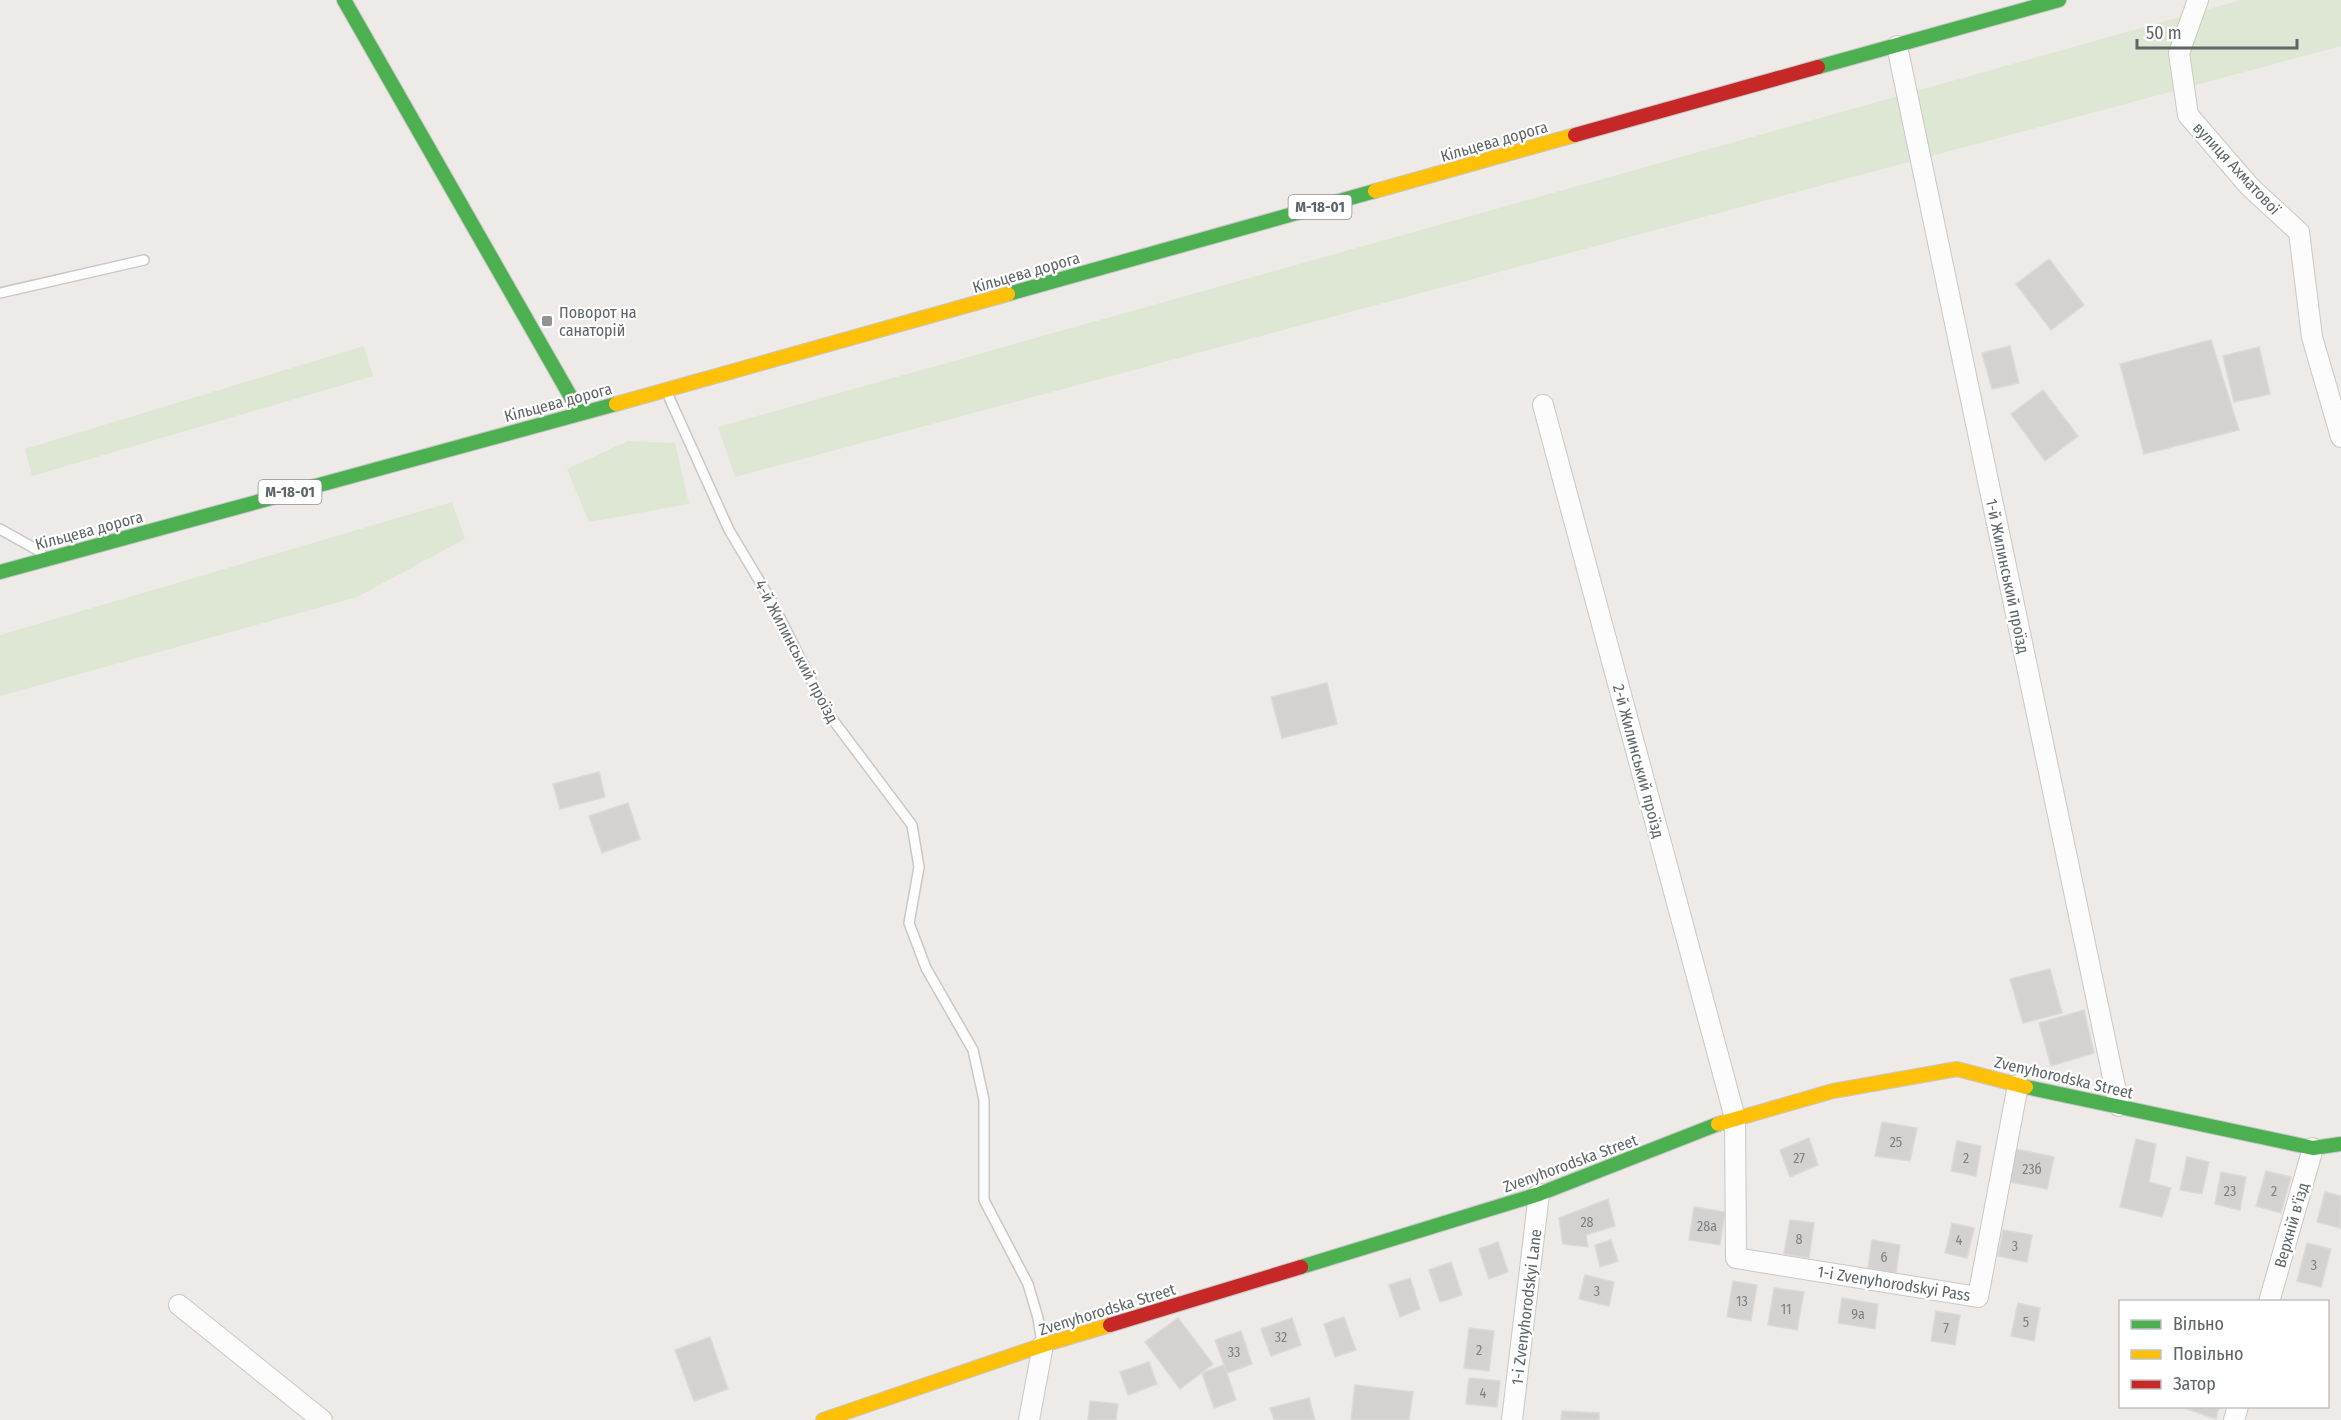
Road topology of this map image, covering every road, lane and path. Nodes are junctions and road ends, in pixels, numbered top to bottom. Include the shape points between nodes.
1 (344, 0) edge
2 (2060, 0) edge
3 (2198, 0) edge
4 (1897, 46) junction
5 (144, 260) dead end
6 (0, 293) edge
7 (665, 390) junction
8 (1543, 405) dead end
9 (580, 413) junction
10 (2341, 437) edge
11 (0, 529) edge
12 (51, 558) junction
13 (0, 572) edge
14 (2018, 1085) junction
15 (2119, 1106) junction
16 (1735, 1118) junction
17 (2341, 1144) edge
18 (2313, 1149) junction
19 (1539, 1194) junction
20 (2270, 1300) edge
21 (179, 1305) dead end
22 (1043, 1346) junction
23 (322, 1420) edge
24 (823, 1420) edge
25 (1029, 1420) edge
26 (1512, 1420) edge

1 - 9 main road
2 - 4 main road, Кільцева дорога / М-18-01
3 - 10 street, вулиця Ахматової via 2179,53 2188,115 2250,187 2299,232 2312,337
4 - 7 main road, Кільцева дорога / М-18-01
4 - 15 street, 1-й Жилинський проїзд
5 - 6 lane
7 - 9 main road, Кільцева дорога / М-18-01
7 - 22 lane, 4-й Жилинський проїзд via 729,530 772,602 827,712 912,825 919,867 909,923 926,968 974,1050 984,1100 984,1200 1028,1284
8 - 16 street, 2-й Жилинський проїзд
9 - 12 main road, Кільцева дорога / М-18-01
11 - 12 lane
12 - 13 main road, Кільцева дорога / М-18-01
14 - 15 main road, Zvenyhorodska Street
14 - 16 main road, Zvenyhorodska Street via 1957,1069 1833,1091
14 - 16 street, 1-i Zvenyhorodskyi Pass via 1978,1297 1736,1258
15 - 18 main road, Zvenyhorodska Street
16 - 19 main road, Zvenyhorodska Street
17 - 18 main road, Zvenyhorodska Street
18 - 20 street, Верхній в'їзд
19 - 22 main road, Zvenyhorodska Street
19 - 26 street, 1-i Zvenyhorodskyi Lane
21 - 23 street
22 - 24 main road, Zvenyhorodska Street
22 - 25 street

